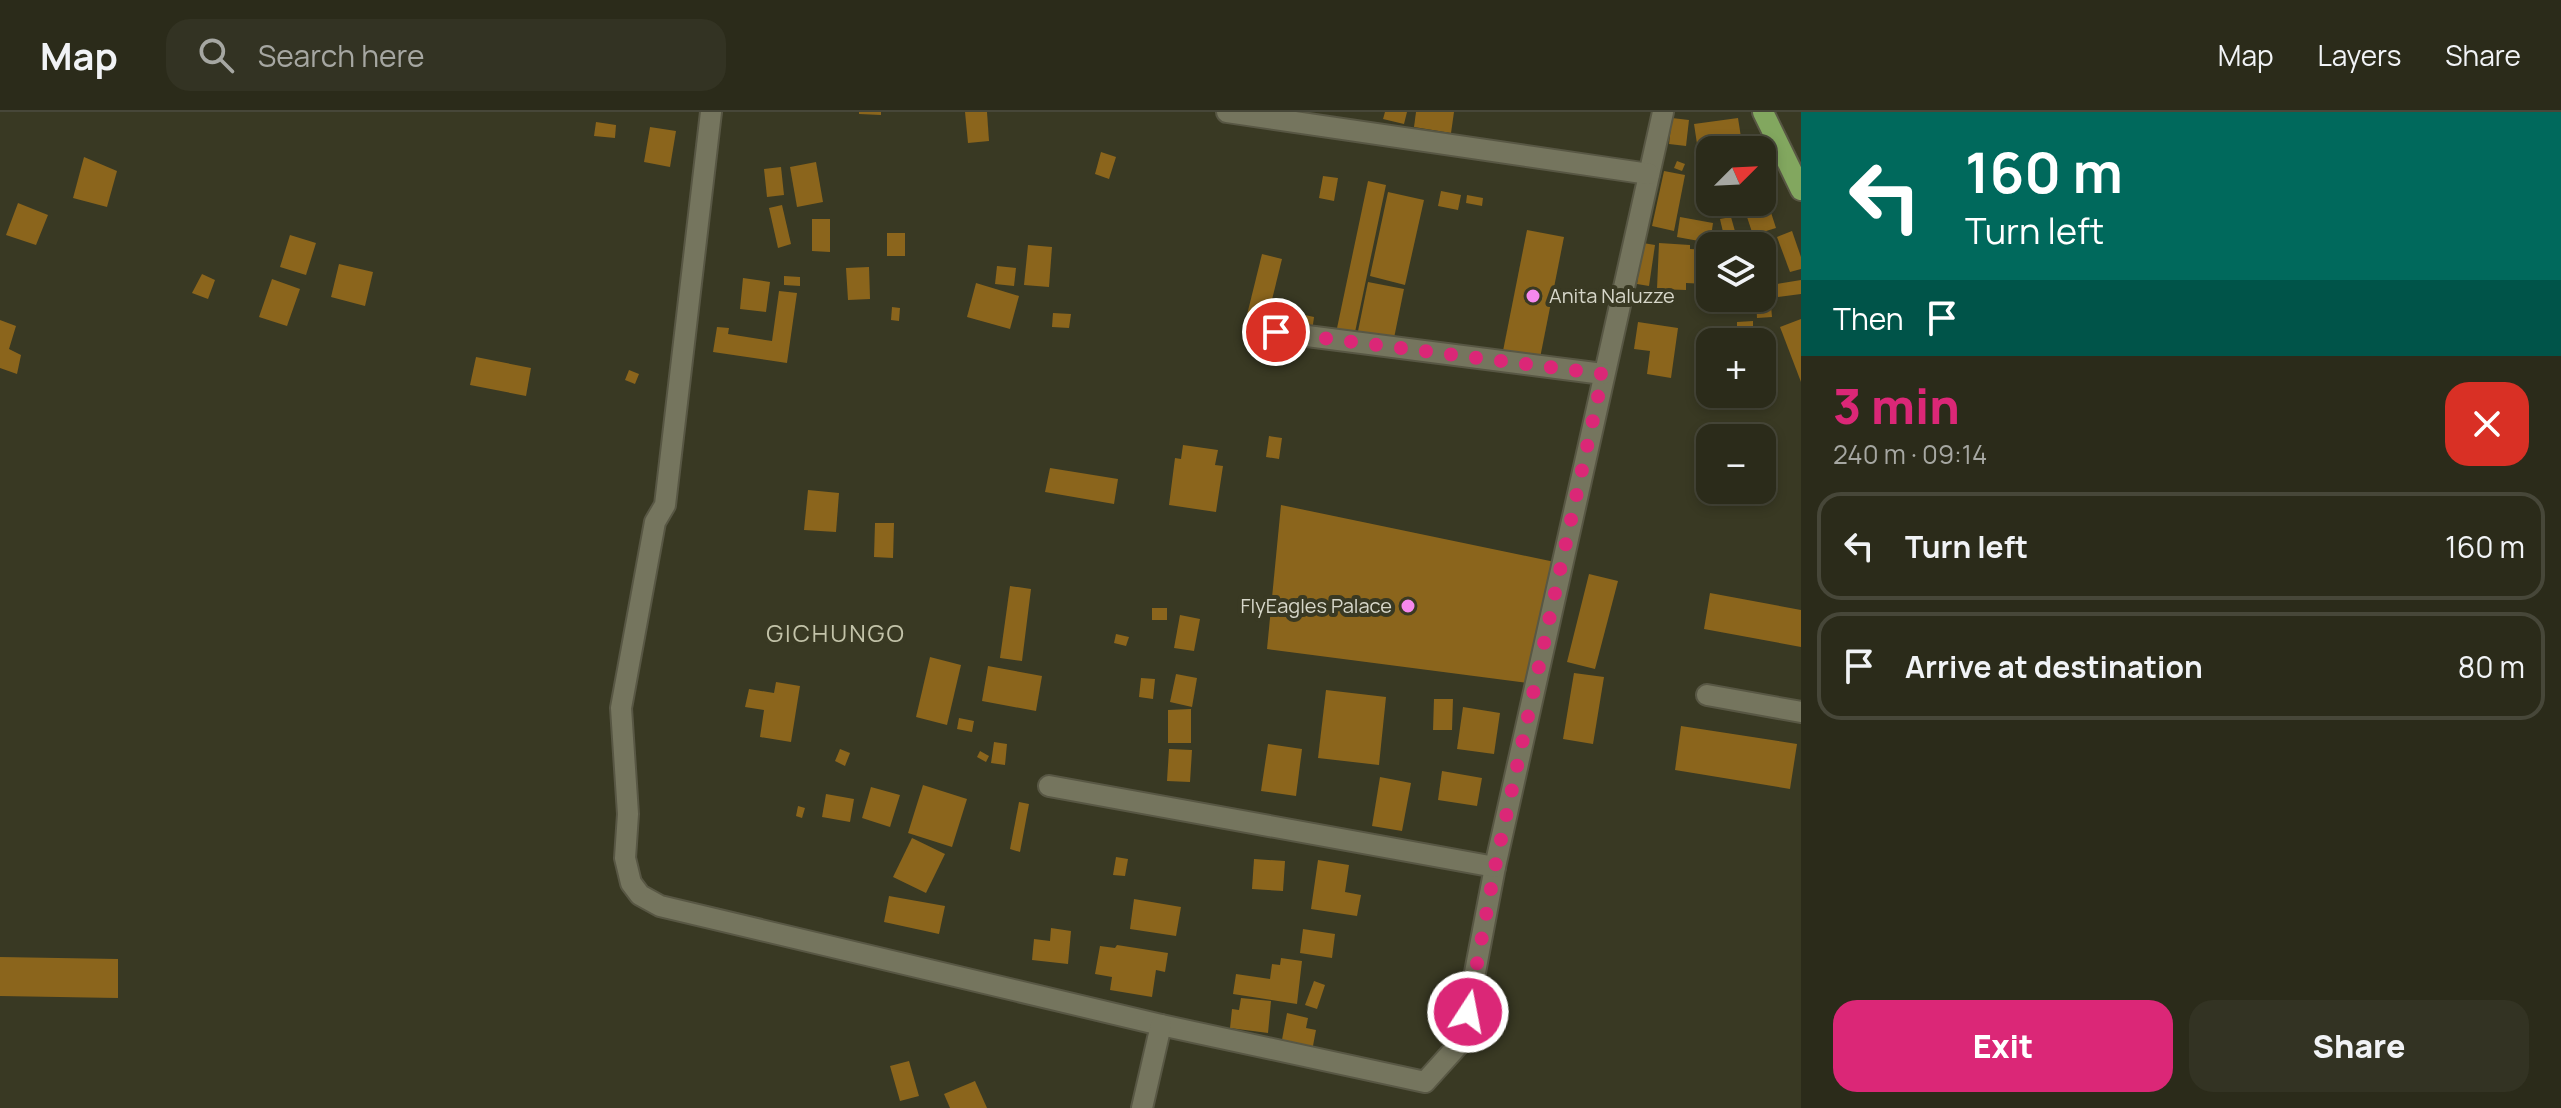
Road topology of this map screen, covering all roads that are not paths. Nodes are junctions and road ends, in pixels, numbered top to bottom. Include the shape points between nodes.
1 (711, 112) edge
2 (1227, 112) edge
3 (1663, 112) edge
4 (1763, 112) edge
5 (1649, 174) junction
6 (1801, 190) edge
7 (1276, 332) dead end
8 (1603, 374) junction
9 (1707, 695) dead end
10 (1801, 712) edge
11 (1049, 786) dead end
12 (1495, 867) junction
13 (1161, 1025) junction
14 (1142, 1108) edge

1 - 13 street via 665,505 655,522 621,708 628,814 625,858 631,883 660,906
2 - 5 street
3 - 5 street
4 - 6 main road
5 - 8 street
7 - 8 street
8 - 12 street
9 - 10 street
11 - 12 street
12 - 13 street via 1462,1041 1425,1082
13 - 14 street

